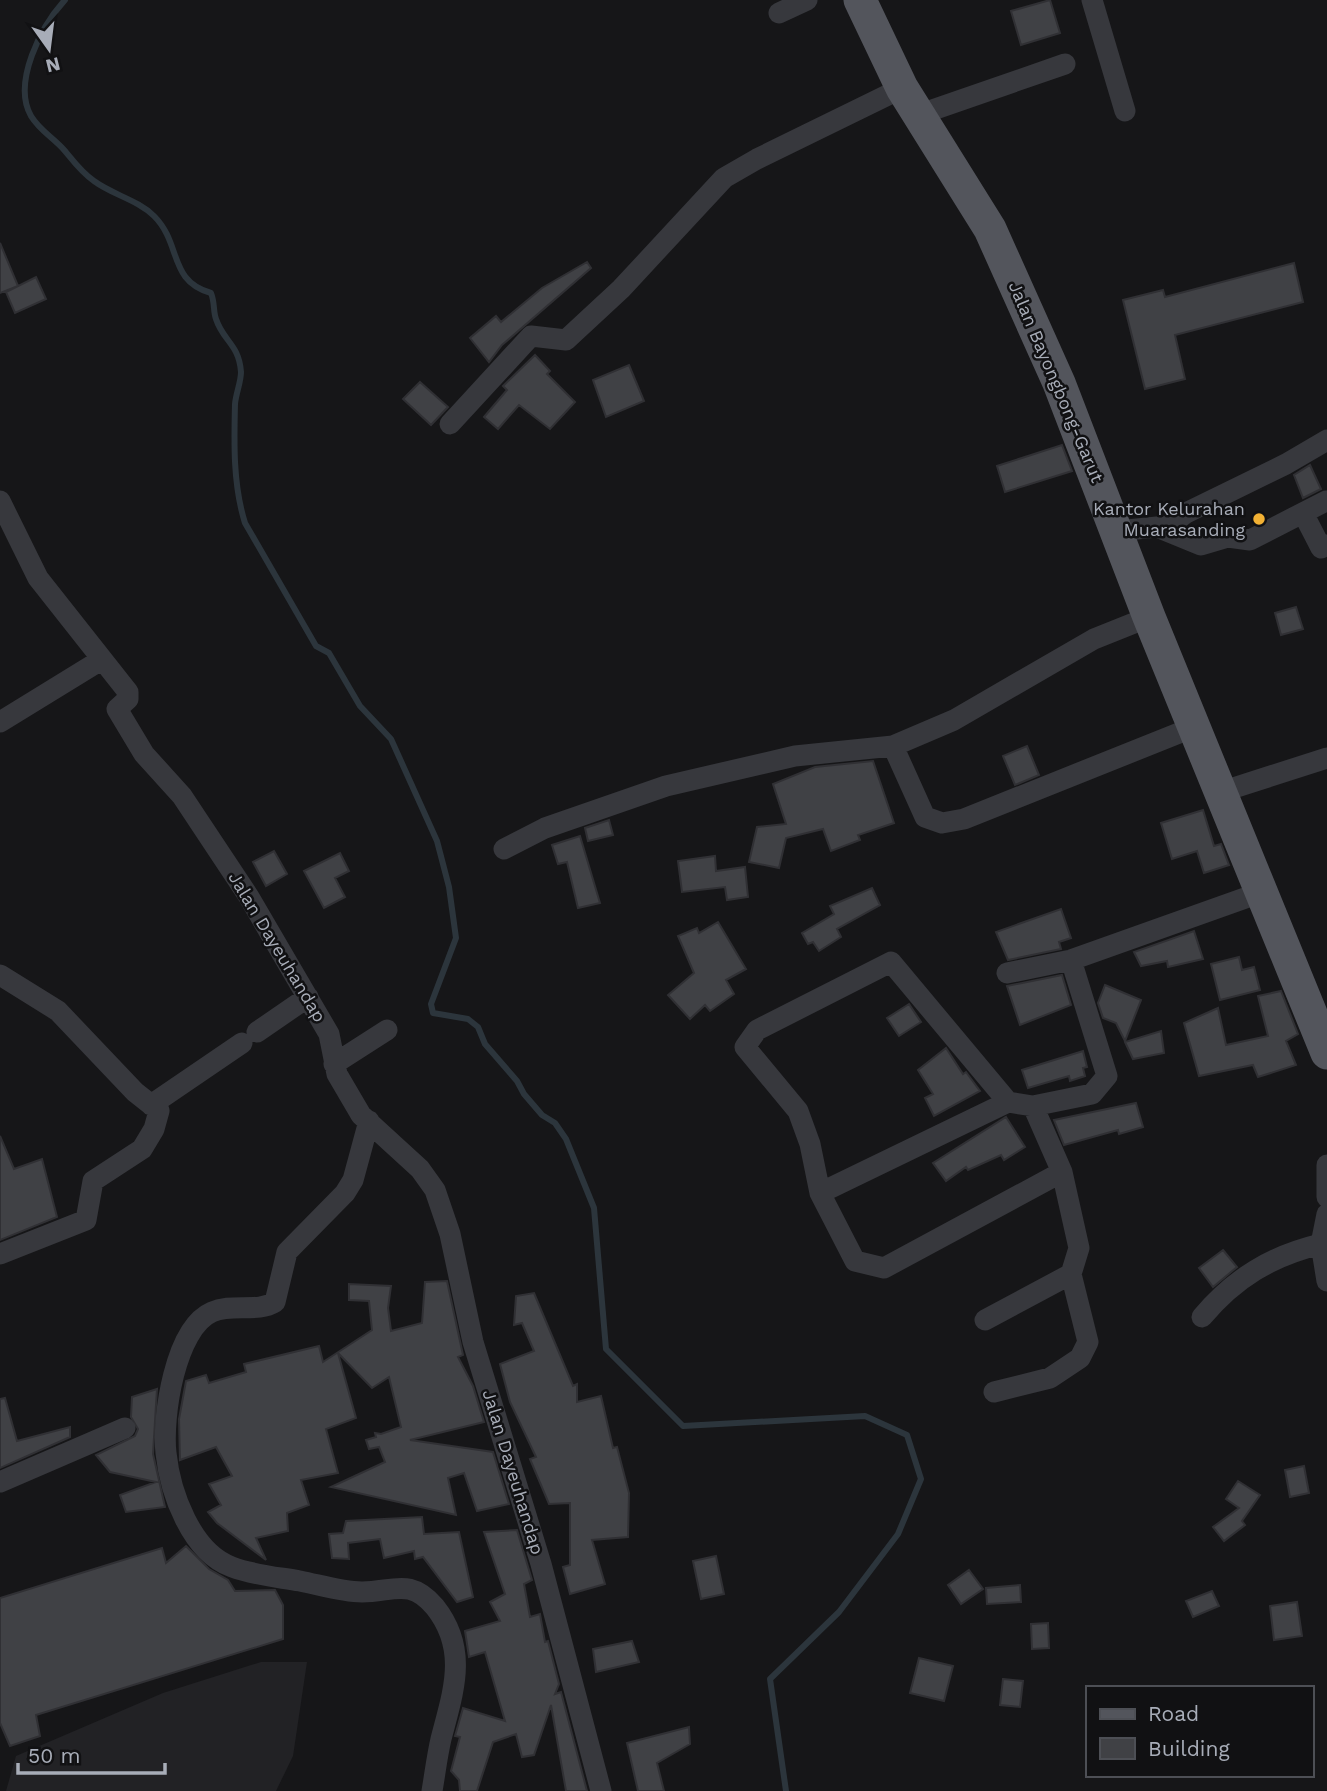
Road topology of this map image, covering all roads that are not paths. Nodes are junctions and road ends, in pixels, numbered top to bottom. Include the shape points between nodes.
1 (807, 0) edge
2 (860, 0) edge
3 (1092, 0) edge
4 (779, 13) dead end
5 (1065, 64) dead end
6 (910, 102) junction
7 (1125, 111) dead end
8 (450, 424) dead end
9 (1327, 440) edge
10 (0, 501) edge
11 (1326, 501) edge
12 (1303, 513) junction
13 (1164, 529) junction
14 (1117, 531) junction
15 (1327, 545) edge
16 (1149, 617) junction
17 (101, 660) junction
18 (0, 722) edge
19 (1194, 727) junction
20 (893, 746) junction
21 (1327, 758) edge
22 (1221, 792) junction
23 (504, 849) dead end
24 (1262, 892) junction
25 (1071, 960) junction
26 (1007, 973) dead end
27 (0, 975) edge
28 (308, 997) junction
29 (387, 1030) dead end
30 (1327, 1053) edge
31 (335, 1069) junction
32 (1008, 1102) junction
33 (151, 1105) junction
34 (1033, 1107) junction
35 (365, 1118) junction
36 (1327, 1166) edge
37 (1062, 1172) junction
38 (820, 1193) junction
39 (1327, 1196) edge
40 (1327, 1214) edge
41 (1321, 1244) junction
42 (0, 1254) edge
43 (1071, 1274) junction
44 (1327, 1281) edge
45 (1202, 1317) dead end
46 (985, 1320) dead end
47 (994, 1392) dead end
48 (125, 1428) dead end
49 (0, 1482) edge
50 (432, 1791) edge
51 (601, 1791) edge

1 - 4 street
2 - 6 main road, Jalan Bayongbong-Garut
3 - 7 street
5 - 6 street
6 - 8 street via 757,159 724,178 621,289 566,340 531,336
6 - 14 main road, Jalan Bayongbong-Garut via 990,229 1059,383
9 - 13 street
10 - 17 street, Jalan Dayeuhandap via 38,578
11 - 12 street
12 - 13 street via 1250,540 1228,537 1201,545
12 - 15 street via 1321,548
13 - 14 street
14 - 16 main road, Jalan Bayongbong-Garut
16 - 19 main road, Jalan Bayongbong-Garut
16 - 20 street via 1094,639 954,720
17 - 18 street
17 - 28 street, Jalan Dayeuhandap via 128,692 128,699 117,709 144,754 182,796
19 - 20 street via 964,819 942,823 925,817
19 - 22 main road, Jalan Bayongbong-Garut
20 - 23 street via 795,757 666,786 545,828
21 - 22 street
22 - 24 main road, Jalan Bayongbong-Garut
24 - 25 street
24 - 30 main road, Jalan Bayongbong-Garut
25 - 26 street
25 - 34 street via 1107,1076 1092,1094
27 - 33 street via 58,1011
28 - 31 street, Jalan Dayeuhandap via 329,1034
28 - 33 street
29 - 31 street
31 - 35 street, Jalan Dayeuhandap
32 - 34 street
32 - 38 street
32 - 38 street via 891,962 858,977 757,1030 745,1046 798,1111
33 - 42 street via 159,1111 142,1149 93,1181 86,1220
34 - 37 street
35 - 50 street via 353,1180 287,1252 275,1302 212,1312 190,1337 171,1386 166,1454 179,1509 220,1562 244,1571 356,1591 401,1586 426,1598 437,1610 454,1648 457,1678
35 - 51 street, Jalan Dayeuhandap via 420,1169 435,1190 450,1234 473,1342 541,1564
36 - 39 street
37 - 38 street via 884,1268 855,1261
37 - 43 street via 1079,1248
40 - 41 street
41 - 44 street
41 - 45 street via 1251,1271
43 - 46 street
43 - 47 street via 1088,1342 1085,1351 1050,1378
48 - 49 street

